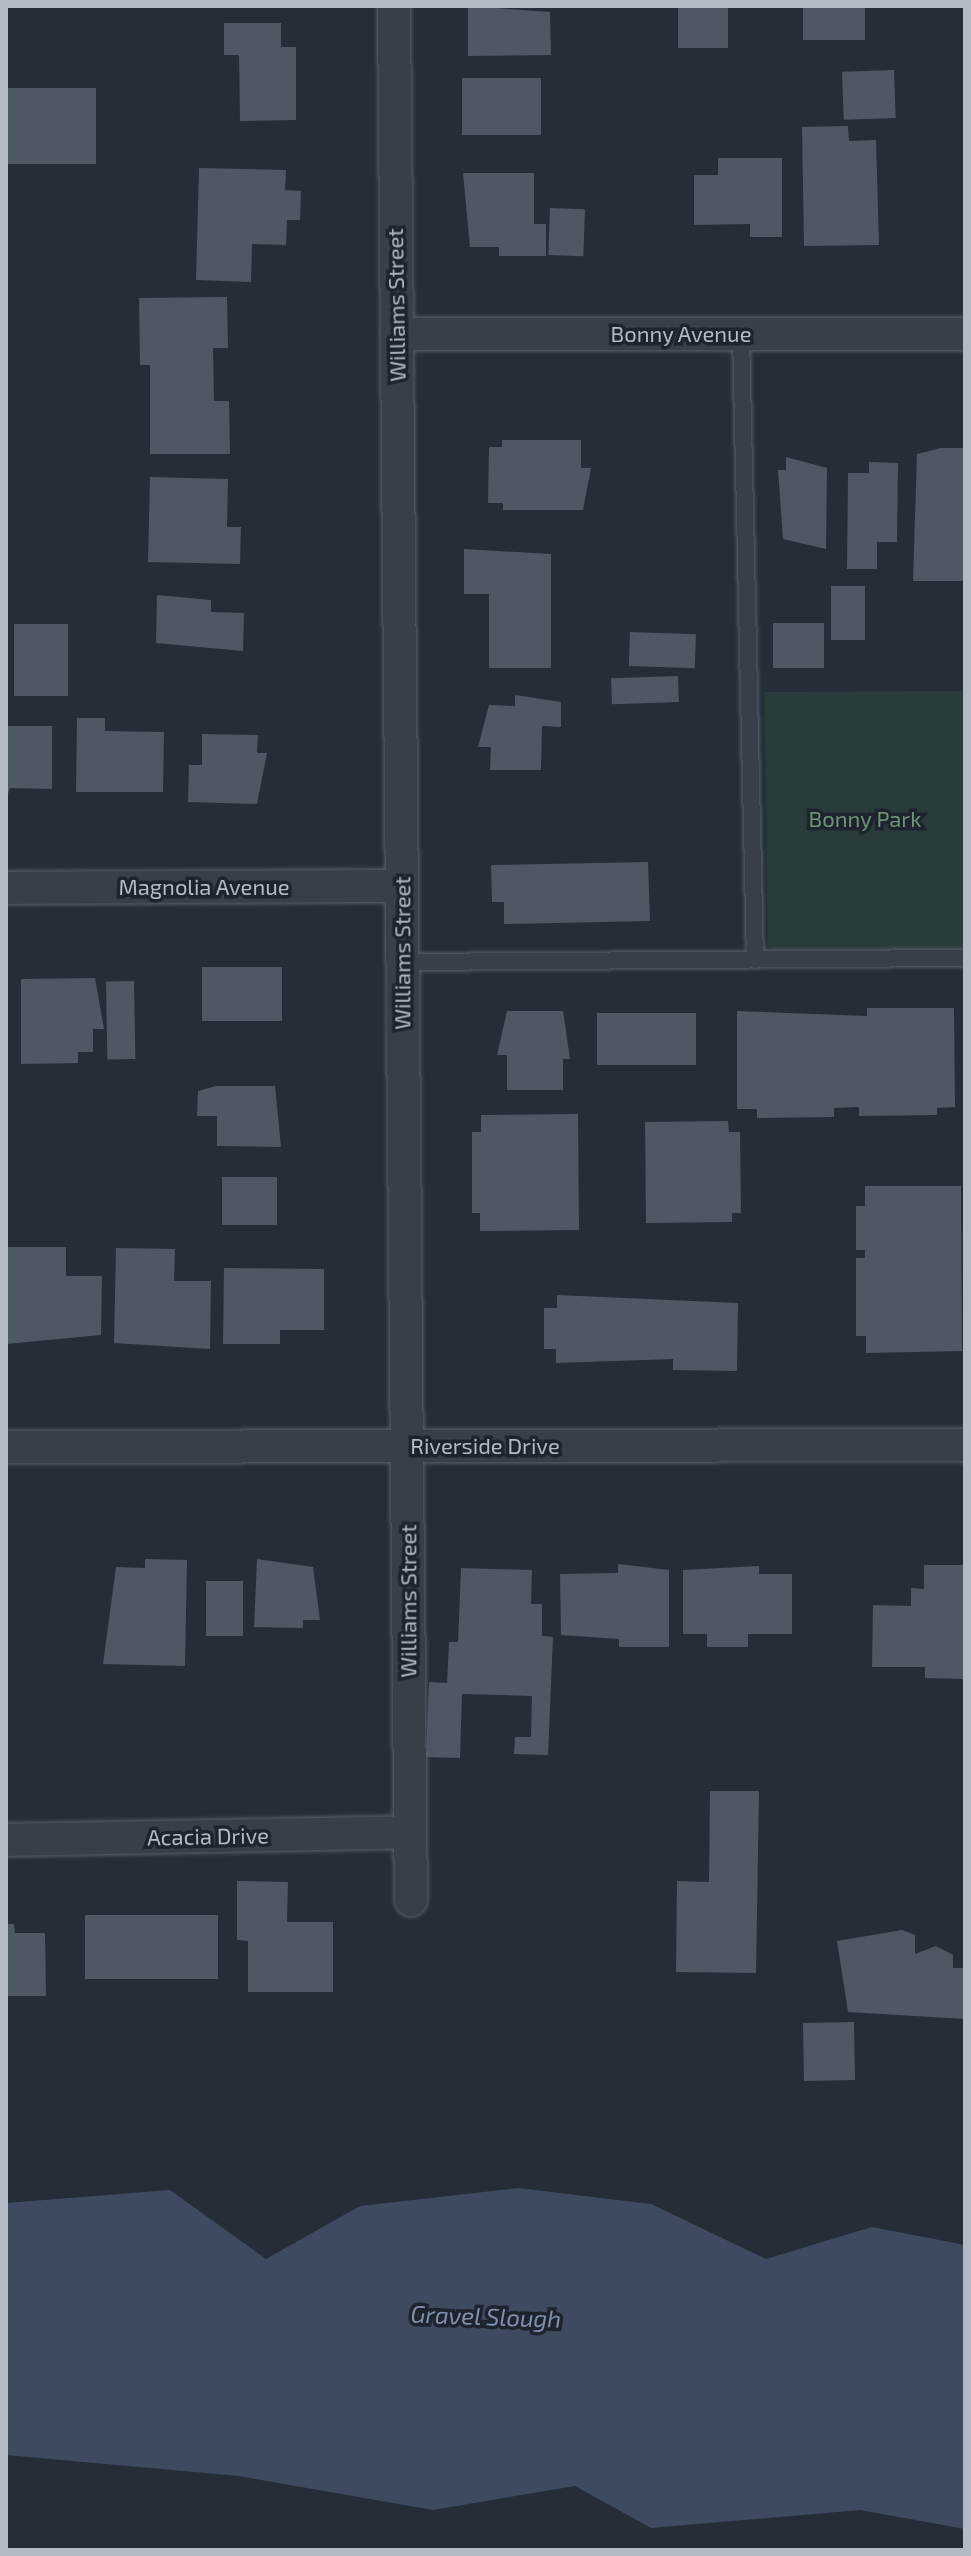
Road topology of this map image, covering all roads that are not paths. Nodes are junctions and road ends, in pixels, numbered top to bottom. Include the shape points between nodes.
1 (394, 6) edge
2 (397, 334) junction
3 (741, 334) junction
4 (965, 334) edge
5 (402, 886) junction
6 (6, 888) edge
7 (965, 958) edge
8 (755, 960) junction
9 (402, 962) junction
10 (965, 1445) edge
11 (407, 1446) junction
12 (6, 1447) edge
13 (410, 1832) junction
14 (6, 1840) edge
15 (411, 1900) dead end

1 - 2 street, Williams Street
2 - 3 street, Bonny Avenue
2 - 5 street, Williams Street
3 - 4 street, Bonny Avenue
3 - 8 lane
5 - 6 street, Magnolia Avenue
5 - 9 street, Williams Street
7 - 8 lane
8 - 9 lane
9 - 11 street, Williams Street
10 - 11 street, Riverside Drive
11 - 12 street, Riverside Drive
11 - 13 street, Williams Street
13 - 14 street, Acacia Drive
13 - 15 street, Williams Street

